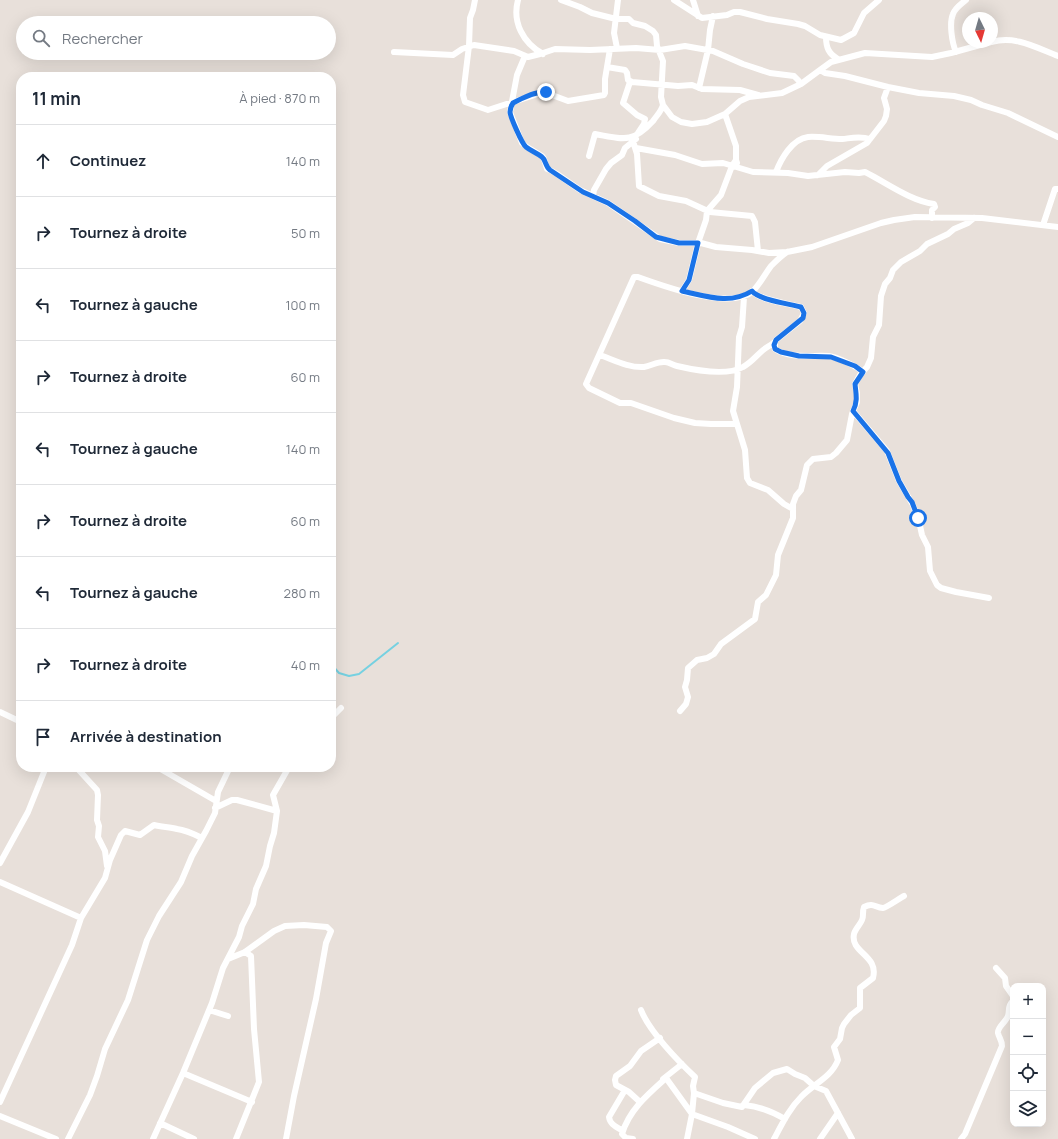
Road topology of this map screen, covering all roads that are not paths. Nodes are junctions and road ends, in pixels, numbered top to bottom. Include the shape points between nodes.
1 (475, 0) edge
2 (518, 0) edge
3 (561, 0) edge
4 (618, 0) edge
5 (674, 0) edge
6 (693, 0) edge
7 (879, 0) edge
8 (966, 0) edge
9 (698, 16) junction
10 (713, 16) junction
11 (616, 19) junction
12 (826, 37) junction
13 (998, 41) edge
14 (469, 46) junction
15 (617, 48) junction
16 (970, 48) edge
17 (610, 49) junction
18 (660, 50) junction
19 (708, 50) junction
20 (394, 52) dead end
21 (956, 52) junction
22 (543, 54) junction
23 (525, 56) junction
24 (1058, 56) edge
25 (838, 60) junction
26 (607, 67) junction
27 (820, 70) junction
28 (630, 82) junction
29 (801, 84) junction
30 (662, 85) junction
31 (888, 87) junction
32 (699, 88) junction
33 (759, 95) junction
34 (513, 103) junction
35 (664, 112) junction
36 (725, 114) junction
37 (1058, 137) edge
38 (632, 139) junction
39 (870, 139) junction
40 (636, 148) junction
41 (589, 156) dead end
42 (736, 160) junction
43 (732, 166) junction
44 (739, 168) junction
45 (776, 172) junction
46 (818, 175) junction
47 (1058, 189) edge
48 (593, 196) junction
49 (707, 212) junction
50 (932, 218) junction
51 (974, 218) junction
52 (1043, 225) junction
53 (1058, 227) edge
54 (698, 243) junction
55 (758, 251) junction
56 (787, 252) junction
57 (682, 291) junction
58 (752, 291) junction
59 (744, 297) junction
60 (775, 343) junction
61 (600, 355) junction
62 (738, 369) junction
63 (863, 372) junction
64 (853, 411) junction
65 (736, 424) junction
66 (793, 509) junction
67 (989, 598) dead end
68 (341, 708) dead end
69 (680, 711) dead end
70 (0, 712) edge
71 (336, 713) edge
72 (16, 720) edge
73 (44, 772) edge
74 (81, 772) edge
75 (166, 772) edge
76 (228, 772) edge
77 (286, 772) edge
78 (216, 800) junction
79 (215, 808) junction
80 (276, 811) junction
81 (202, 838) junction
82 (0, 863) edge
83 (108, 868) junction
84 (1, 883) edge
85 (0, 890) edge
86 (904, 896) dead end
87 (81, 918) junction
88 (245, 952) junction
89 (228, 959) junction
90 (996, 968) dead end
91 (1010, 992) edge
92 (1010, 1004) edge
93 (209, 1010) junction
94 (641, 1010) dead end
95 (228, 1016) dead end
96 (660, 1038) junction
97 (682, 1064) junction
98 (183, 1073) junction
99 (666, 1078) junction
100 (814, 1086) junction
101 (625, 1090) junction
102 (694, 1093) junction
103 (0, 1102) edge
104 (252, 1102) junction
105 (640, 1102) junction
106 (744, 1105) junction
107 (838, 1113) junction
108 (692, 1114) junction
109 (0, 1116) edge
110 (785, 1119) junction
111 (160, 1123) junction
112 (623, 1131) junction
113 (56, 1139) edge
114 (68, 1139) edge
115 (153, 1139) edge
116 (194, 1139) edge
117 (236, 1139) edge
118 (286, 1139) edge
119 (633, 1139) edge
120 (687, 1139) edge
121 (755, 1139) edge
122 (774, 1139) edge
123 (820, 1139) edge
124 (852, 1139) edge
125 (961, 1139) edge

1 - 14 street via 470,18
2 - 22 street via 516,19 519,28 530,44
3 - 11 street via 592,13
4 - 11 street
5 - 9 street
6 - 9 street
7 - 12 street via 864,13 851,36 841,40
8 - 21 street via 952,17 952,42
9 - 10 street
10 - 12 street via 740,12 806,26
10 - 19 street
11 - 15 street via 614,33
11 - 18 street via 627,18 633,23 650,28 656,35
12 - 25 street via 830,55
13 - 24 street via 1024,43
14 - 20 street via 453,55
14 - 23 street via 514,50
14 - 34 street via 463,96 465,102 488,110
15 - 17 street
15 - 18 street
16 - 21 street
17 - 22 street via 555,49
17 - 26 street
18 - 19 street via 685,46
18 - 30 street via 664,66
19 - 29 street via 770,73 794,76
19 - 32 street
21 - 25 street via 932,57 865,53
22 - 23 street
23 - 34 street via 516,80
25 - 27 street
26 - 28 street via 625,70
26 - 34 street via 604,95 568,101 544,92
27 - 29 street
27 - 31 street
28 - 30 street
28 - 38 street via 623,103 645,119 639,132
29 - 33 street via 782,93
30 - 32 street via 692,85
30 - 35 street
31 - 37 street via 971,100 1008,113
31 - 39 street via 884,98 886,116
32 - 33 street via 740,90
33 - 36 street via 740,101
34 - 48 street via 511,115 524,145 542,156 550,170
35 - 36 street via 681,122 692,124 706,122
35 - 38 street
36 - 42 street via 736,146
38 - 40 street
38 - 41 street via 595,134
38 - 48 street via 622,155 606,169
39 - 45 street via 862,137 799,140 785,154
39 - 46 street via 863,146 827,166
40 - 43 street via 702,164
40 - 49 street via 639,186 659,196 686,201
42 - 43 street
42 - 44 street
43 - 44 street
43 - 49 street via 721,195
44 - 45 street via 753,172
45 - 46 street
46 - 50 street via 865,172 910,196 934,204
47 - 52 street via 1055,189
48 - 54 street via 608,203 656,237 679,243
49 - 54 street
49 - 55 street via 752,216
50 - 51 street
50 - 56 street via 894,220 812,247
51 - 52 street
51 - 63 street via 927,244 893,270 881,296 879,325 873,335 872,356
52 - 53 street
54 - 55 street
54 - 57 street via 689,280
55 - 56 street
56 - 58 street via 771,266
57 - 59 street via 721,299
57 - 61 street via 638,276 634,277
58 - 59 street
58 - 60 street via 757,296 801,307 804,311 800,321
59 - 62 street
60 - 62 street
60 - 63 street via 775,349 781,352 831,357 855,366
61 - 62 street via 639,367 665,362 699,370 722,372
61 - 65 street via 586,384 589,388 620,403 631,403 674,418 695,423
62 - 65 street via 733,411
63 - 64 street via 855,384 857,402
64 - 66 street via 847,440 836,453 828,458 815,458 809,462
64 - 67 street via 887,451 919,521 928,547 930,571 937,585 956,592
65 - 66 street via 745,450 748,481 768,490
66 - 69 street via 793,518 778,555 776,575 766,595 758,602 755,619 720,644 714,654 697,660 688,668 685,687 688,697
68 - 71 street
70 - 72 street
73 - 82 street via 28,812
74 - 83 street via 97,790 98,837 105,851
75 - 78 street
76 - 78 street
77 - 80 street via 273,795
78 - 79 street
79 - 80 street via 237,800
79 - 81 street
80 - 89 street via 274,834 264,872 256,889 251,910
81 - 83 street via 176,828 154,825 140,835 125,832
81 - 114 street via 181,882 147,940 128,1000 103,1055 98,1076
83 - 87 street via 105,878
84 - 85 street
84 - 87 street
86 - 100 street via 886,908 874,905 864,907 862,920 854,934 855,941 860,951 872,962 874,976 860,988 860,1008 849,1017 842,1028 840,1039 834,1047 837,1062 828,1075
87 - 103 street via 72,946
88 - 89 street
88 - 104 street via 251,956 259,1076
88 - 118 street via 285,926 327,927 331,932 326,943
89 - 93 street
90 - 91 street via 1005,978
92 - 125 street via 1007,1018 998,1030 1002,1046
93 - 95 street
93 - 98 street
94 - 96 street
96 - 97 street
96 - 101 street via 641,1051 630,1066 616,1076 616,1085
97 - 99 street via 663,1079
97 - 102 street via 695,1077 692,1086
98 - 104 street
98 - 111 street
99 - 105 street
99 - 108 street
100 - 106 street via 806,1078 787,1069 773,1073 755,1088
100 - 107 street via 826,1091
100 - 110 street via 792,1106
101 - 105 street
101 - 112 street via 609,1117 612,1124
102 - 106 street via 730,1105
102 - 108 street
104 - 117 street
105 - 112 street via 629,1116
106 - 110 street
107 - 123 street
107 - 124 street
108 - 120 street
108 - 121 street
109 - 113 street
110 - 122 street
111 - 115 street
111 - 116 street
112 - 119 street via 623,1136

